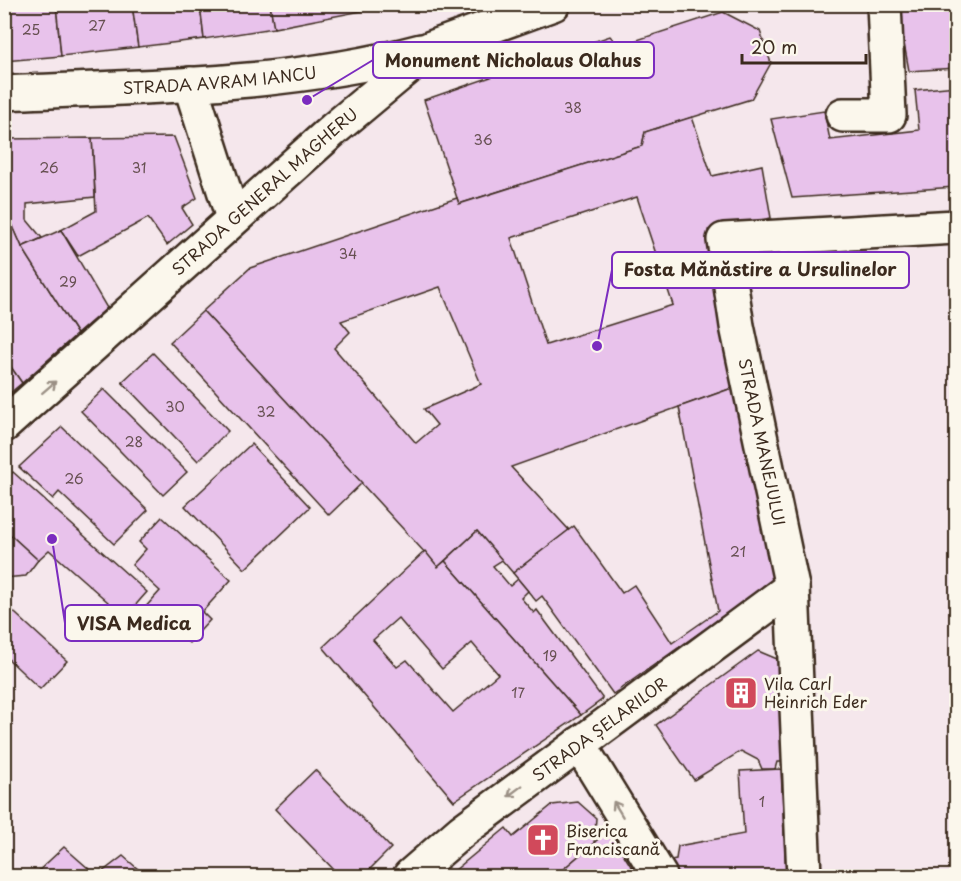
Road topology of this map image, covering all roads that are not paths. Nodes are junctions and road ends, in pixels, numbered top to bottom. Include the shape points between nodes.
1 (553, 4) edge
2 (884, 4) edge
3 (431, 48) junction
4 (190, 84) junction
5 (4, 93) edge
6 (843, 115) dead end
7 (234, 218) junction
8 (957, 227) edge
9 (4, 425) edge
10 (792, 587) junction
11 (579, 744) junction
12 (410, 876) edge
13 (660, 876) edge
14 (804, 876) edge

1 - 3 street, STRADA GENERAL MAGHERU
2 - 6 street via 889,115
3 - 4 street, STRADA AVRAM IANCU via 290,76
3 - 7 street, STRADA GENERAL MAGHERU
4 - 5 street, STRADA AVRAM IANCU
4 - 7 street
9 -> 7 street, STRADA GENERAL MAGHERU
8 - 10 street, STRADA MANEJULUI via 724,240 737,326
10 - 11 street, STRADA ȘELARILOR
10 - 14 street, STRADA MANEJULUI
11 -> 12 street, STRADA ȘELARILOR via 462,831
13 -> 11 street

